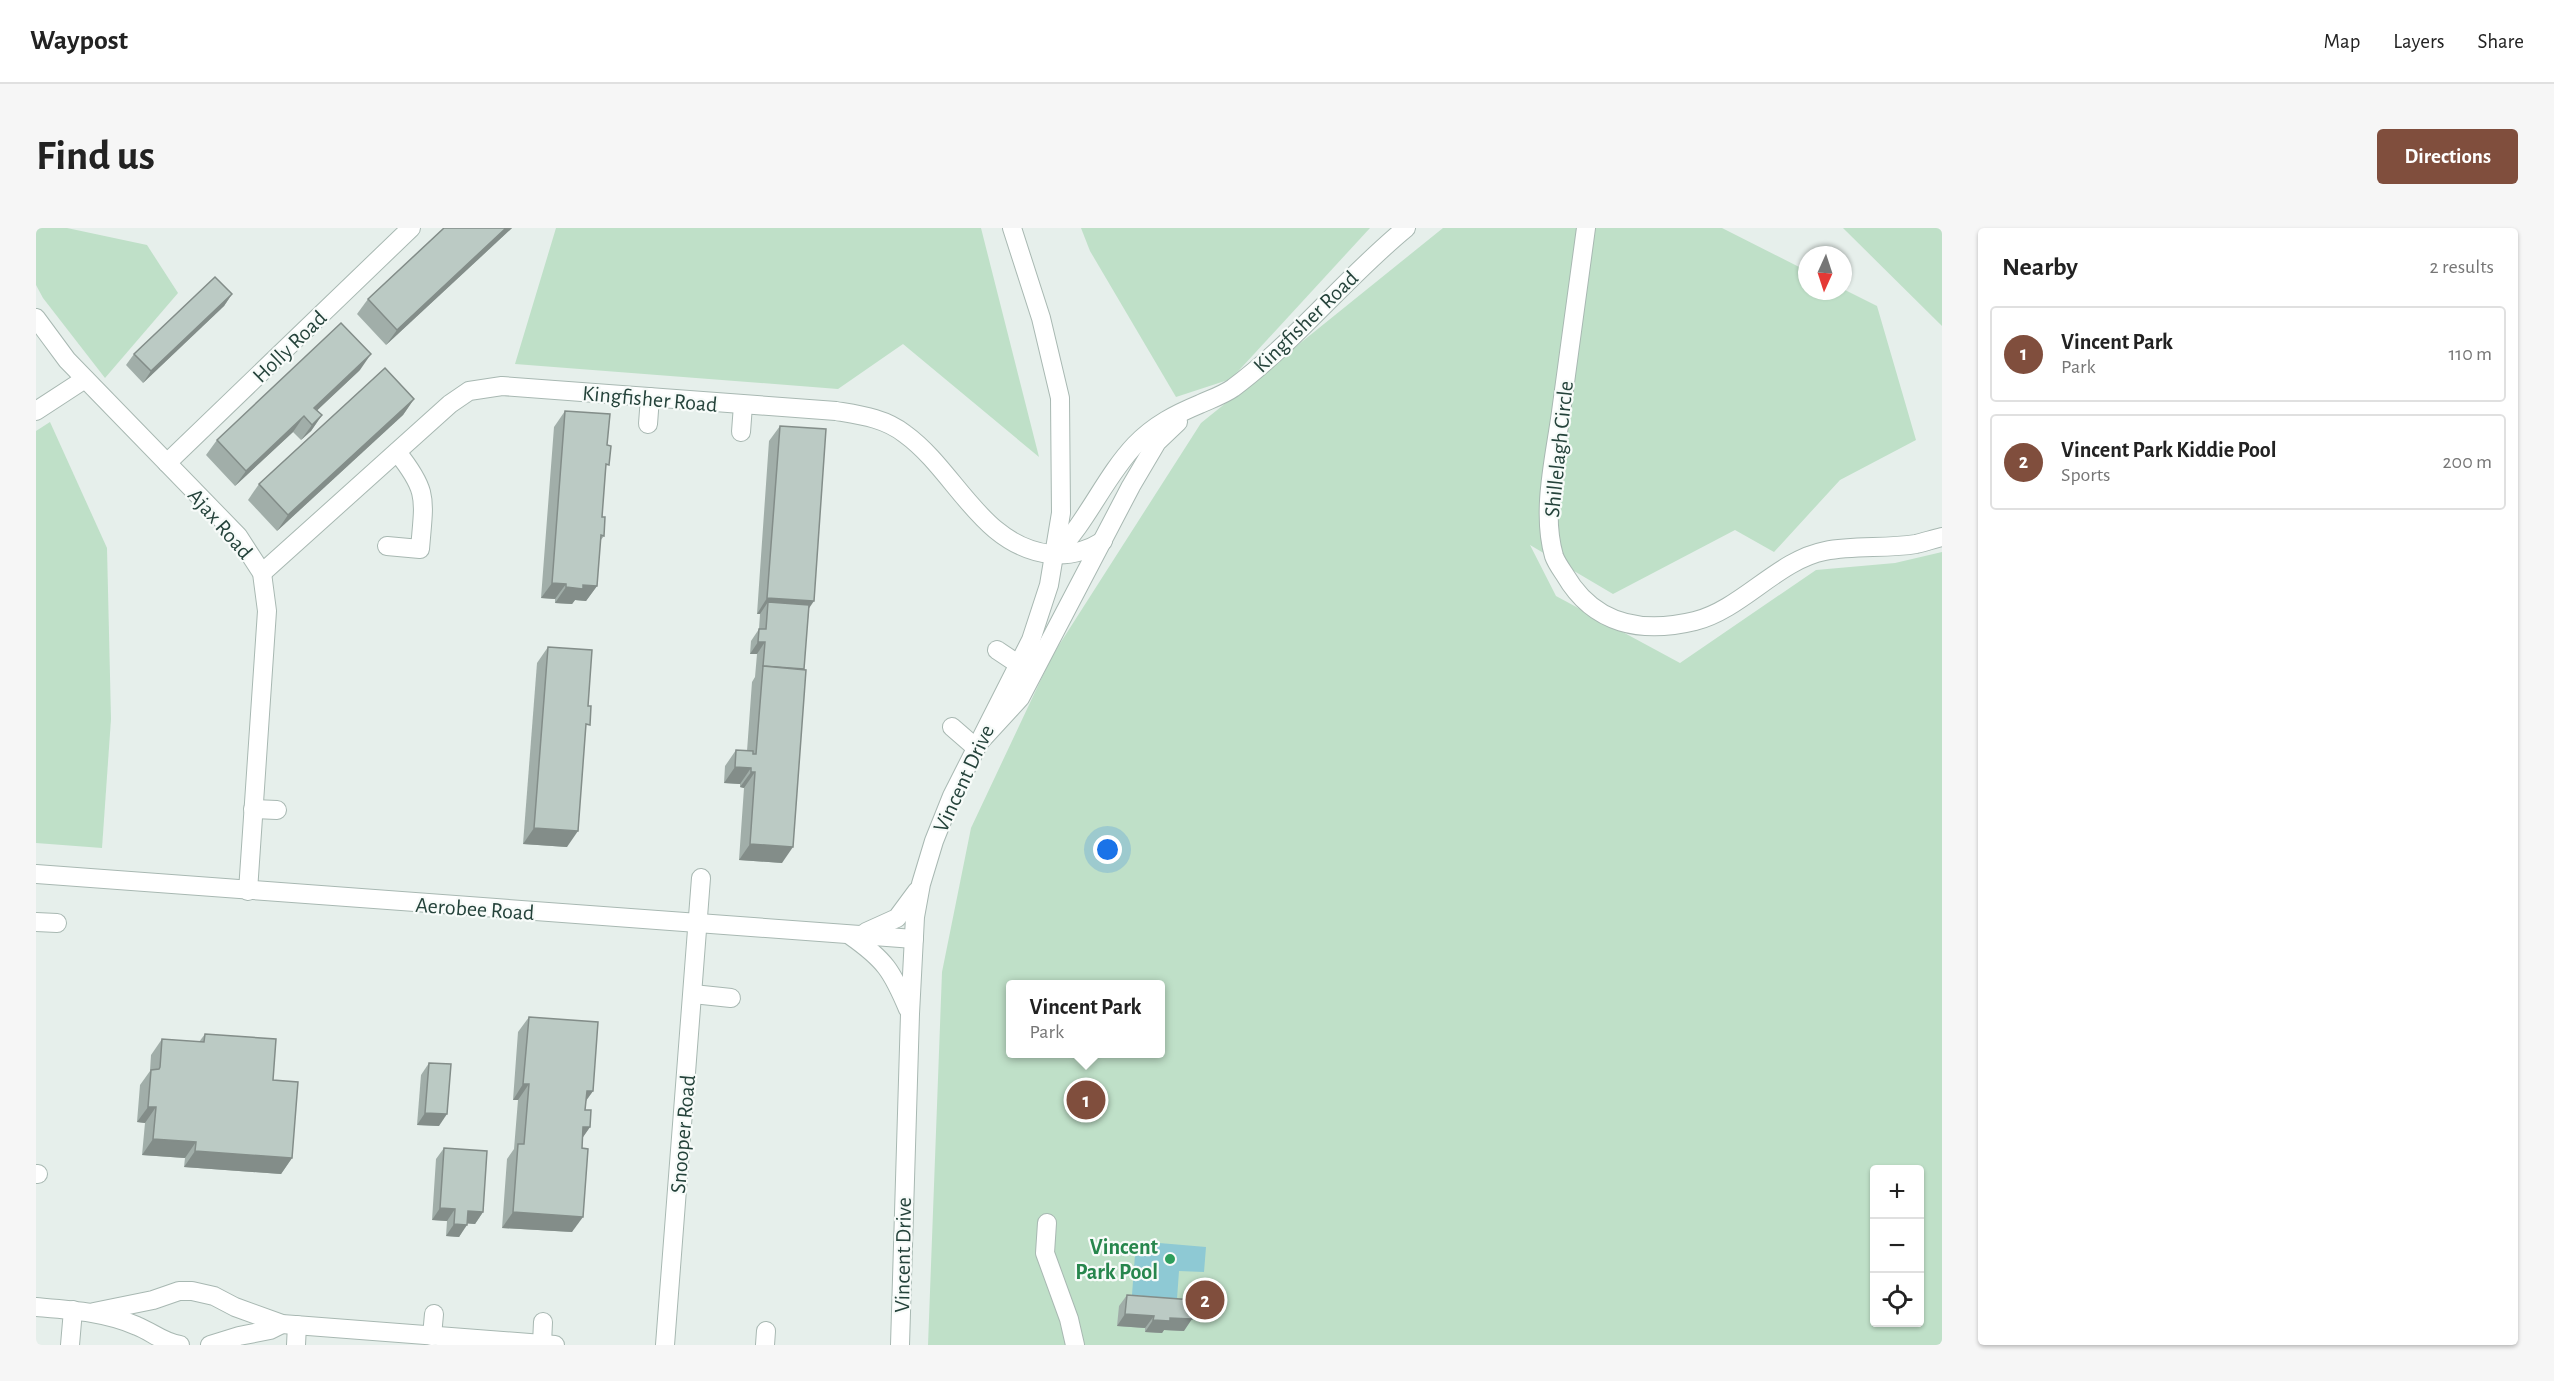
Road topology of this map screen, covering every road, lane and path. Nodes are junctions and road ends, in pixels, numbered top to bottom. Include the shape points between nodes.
1 (411, 228) edge
2 (1012, 228) edge
3 (1406, 228) edge
4 (1586, 228) edge
5 (36, 318) edge
6 (85, 379) junction
7 (650, 397) junction
8 (743, 405) junction
9 (1197, 405) junction
10 (36, 411) edge
11 (648, 424) dead end
12 (741, 432) dead end
13 (397, 452) junction
14 (167, 463) junction
15 (1942, 537) edge
16 (1103, 541) junction
17 (387, 546) dead end
18 (1055, 554) junction
19 (262, 573) junction
20 (997, 650) dead end
21 (1018, 664) junction
22 (952, 728) dead end
23 (975, 747) junction
24 (253, 809) junction
25 (277, 810) dead end
26 (36, 874) edge
27 (701, 878) dead end
28 (921, 884) junction
29 (248, 891) junction
30 (36, 922) edge
31 (57, 923) dead end
32 (699, 924) junction
33 (849, 935) junction
34 (914, 939) junction
35 (693, 994) junction
36 (731, 998) dead end
37 (910, 1014) junction
38 (1047, 1223) dead end
39 (36, 1307) edge
40 (73, 1310) junction
41 (94, 1312) junction
42 (434, 1314) dead end
43 (543, 1322) dead end
44 (289, 1324) junction
45 (432, 1336) junction
46 (484, 1342) edge
47 (70, 1345) edge
48 (180, 1345) edge
49 (210, 1345) edge
50 (296, 1345) edge
51 (548, 1345) edge
52 (665, 1345) edge
53 (900, 1345) edge
54 (1075, 1345) edge

1 - 14 street, Holly Road
2 - 18 street, Vincent Drive via 1041,318 1060,398 1063,480
3 - 9 street, Kingfisher Road via 1375,253 1301,330 1232,390
4 - 15 street, Shillelagh Circle via 1548,522 1554,557 1573,590 1590,606 1609,619 1635,625 1696,621 1731,606 1772,576 1825,551 1916,544
5 - 6 street, Ajax Road
6 - 10 street
6 - 14 street, Ajax Road
7 - 8 street, Kingfisher Road
7 - 11 street
7 - 13 street, Kingfisher Road via 486,387 469,391 450,404
8 - 12 street
8 - 18 street, Kingfisher Road via 836,411 875,418 904,432 925,450 995,531 1032,552
9 - 16 street, Kingfisher Road via 1157,442
9 - 18 street, Kingfisher Road via 1170,417 1134,446 1072,537
13 - 17 street via 421,485 420,549
13 - 19 street, Kingfisher Road
14 - 19 street, Ajax Road via 238,536
16 - 18 street, Kingfisher Road via 1076,553
16 - 23 street, Kingfisher Road via 1020,698
18 - 21 street, Vincent Drive via 1043,608
19 - 24 street, Ajax Road via 267,611
20 - 21 street
21 - 23 street, Vincent Drive
22 - 23 street
23 - 28 street, Vincent Drive via 934,841
24 - 25 street
24 - 29 street, Ajax Road
26 - 29 street, Aerobee Road
27 - 32 street, Snooper Road
28 - 33 street via 897,918 871,932
28 - 34 street, Vincent Drive
29 - 32 street, Aerobee Road
30 - 31 street
32 - 33 street, Aerobee Road
32 - 35 street, Snooper Road
33 - 34 street, Aerobee Road
33 - 37 street via 890,969
34 - 37 street, Vincent Drive
35 - 36 street
35 - 52 street, Snooper Road
37 - 53 street, Vincent Drive
38 - 54 street via 1045,1253
39 - 40 street
40 - 41 street
40 - 47 street
41 - 44 street via 192,1291
41 - 48 street
42 - 45 street
43 - 51 street
44 - 45 street
44 - 49 street
44 - 50 street
45 - 46 street
46 - 51 street

